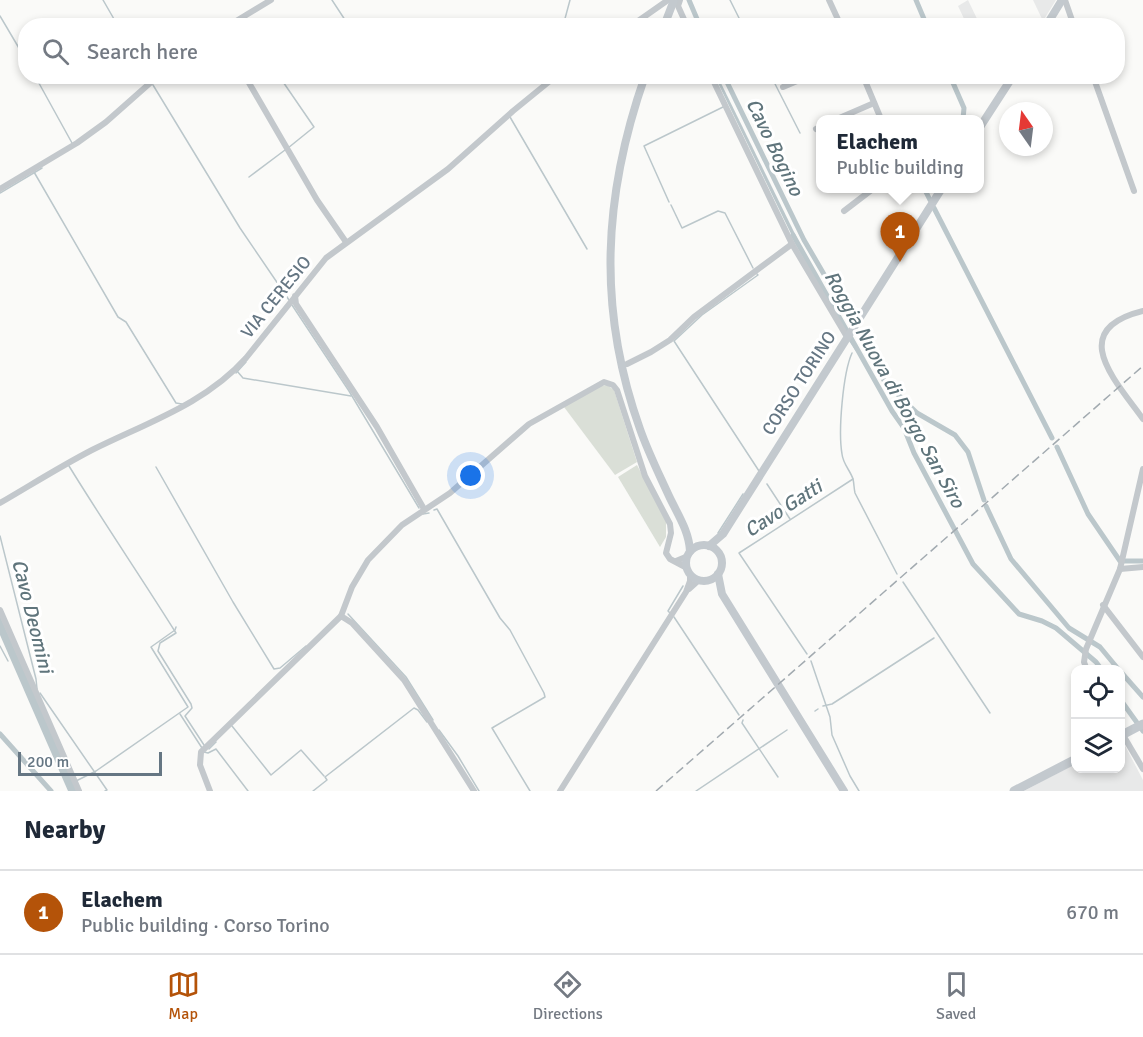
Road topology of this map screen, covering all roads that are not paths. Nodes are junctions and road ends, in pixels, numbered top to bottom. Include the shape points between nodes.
1 (271, 0) edge
2 (668, 0) edge
3 (674, 0) edge
4 (680, 0) edge
5 (829, 0) edge
6 (1063, 0) edge
7 (241, 18) edge
8 (642, 18) edge
9 (667, 18) edge
10 (683, 18) edge
11 (837, 18) edge
12 (1051, 18) edge
13 (1071, 18) edge
14 (150, 84) edge
15 (250, 84) edge
16 (546, 84) edge
17 (642, 84) edge
18 (715, 84) edge
19 (790, 84) edge
20 (866, 84) edge
21 (1008, 84) edge
22 (1096, 84) edge
23 (783, 87) dead end
24 (874, 103) junction
25 (848, 115) edge
26 (879, 115) edge
27 (984, 120) edge
28 (0, 189) edge
29 (1134, 191) dead end
30 (869, 193) edge
31 (939, 193) edge
32 (844, 211) dead end
33 (346, 242) junction
34 (792, 244) junction
35 (295, 296) junction
36 (1143, 311) edge
37 (849, 335) junction
38 (627, 364) dead end
39 (1143, 419) edge
40 (1143, 469) edge
41 (0, 503) edge
42 (424, 509) junction
43 (685, 528) junction
44 (723, 534) junction
45 (706, 546) junction
46 (689, 553) junction
47 (719, 554) junction
48 (676, 561) junction
49 (1121, 564) junction
50 (1143, 567) edge
51 (688, 571) junction
52 (718, 574) junction
53 (702, 580) junction
54 (686, 592) junction
55 (722, 594) junction
56 (1103, 605) junction
57 (0, 610) edge
58 (341, 616) junction
59 (1143, 657) edge
60 (1087, 665) edge
61 (1125, 740) edge
62 (1071, 762) edge
63 (1143, 769) edge
64 (79, 791) edge
65 (210, 791) edge
66 (474, 791) edge
67 (560, 791) edge
68 (844, 791) edge
69 (1014, 791) edge

1 - 7 street
2 - 8 street
3 - 9 main road
4 - 10 street via 678,6
5 - 11 street
6 - 12 main road
6 - 13 street
14 - 28 street via 77,143
15 - 33 street
16 - 33 street, VIA CERESIO via 448,169
17 - 43 main road via 616,182 610,240 612,298 630,400 652,459
18 - 34 street
19 - 23 street
20 - 24 street
21 - 27 main road
22 - 29 street
24 - 25 street
24 - 26 street
30 - 32 street
31 - 37 main road, CORSO TORINO
33 - 35 street, VIA CERESIO via 326,258
34 - 37 street
34 - 38 street via 694,316 670,340
35 - 41 street, VIA CERESIO via 233,372 206,393 78,457
35 - 42 street via 296,304 377,427
36 - 39 street via 1113,323 1105,333 1101,352 1112,376
37 - 44 main road, CORSO TORINO
40 - 49 street
42 - 48 street via 450,493 529,424 599,383 609,383 617,390 645,476 669,520 666,553
42 - 58 street via 372,555 352,587
43 - 45 main road
43 - 46 main road
44 - 45 main road, CORSO TORINO
44 - 47 main road, CORSO TORINO
45 - 46 main road
45 - 47 main road
46 - 48 street
46 - 51 main road
47 - 52 main road via 722,564
48 - 51 street
49 - 50 street
49 - 56 street
51 - 53 main road
51 - 54 street
52 - 53 main road
52 - 55 main road
53 - 54 street
53 - 55 main road
54 - 67 street
55 - 68 main road
56 - 59 street
56 - 60 street via 1087,646
57 - 64 street
58 - 65 street via 201,753 200,765
58 - 66 street via 404,680
61 - 63 street
62 - 69 main road

